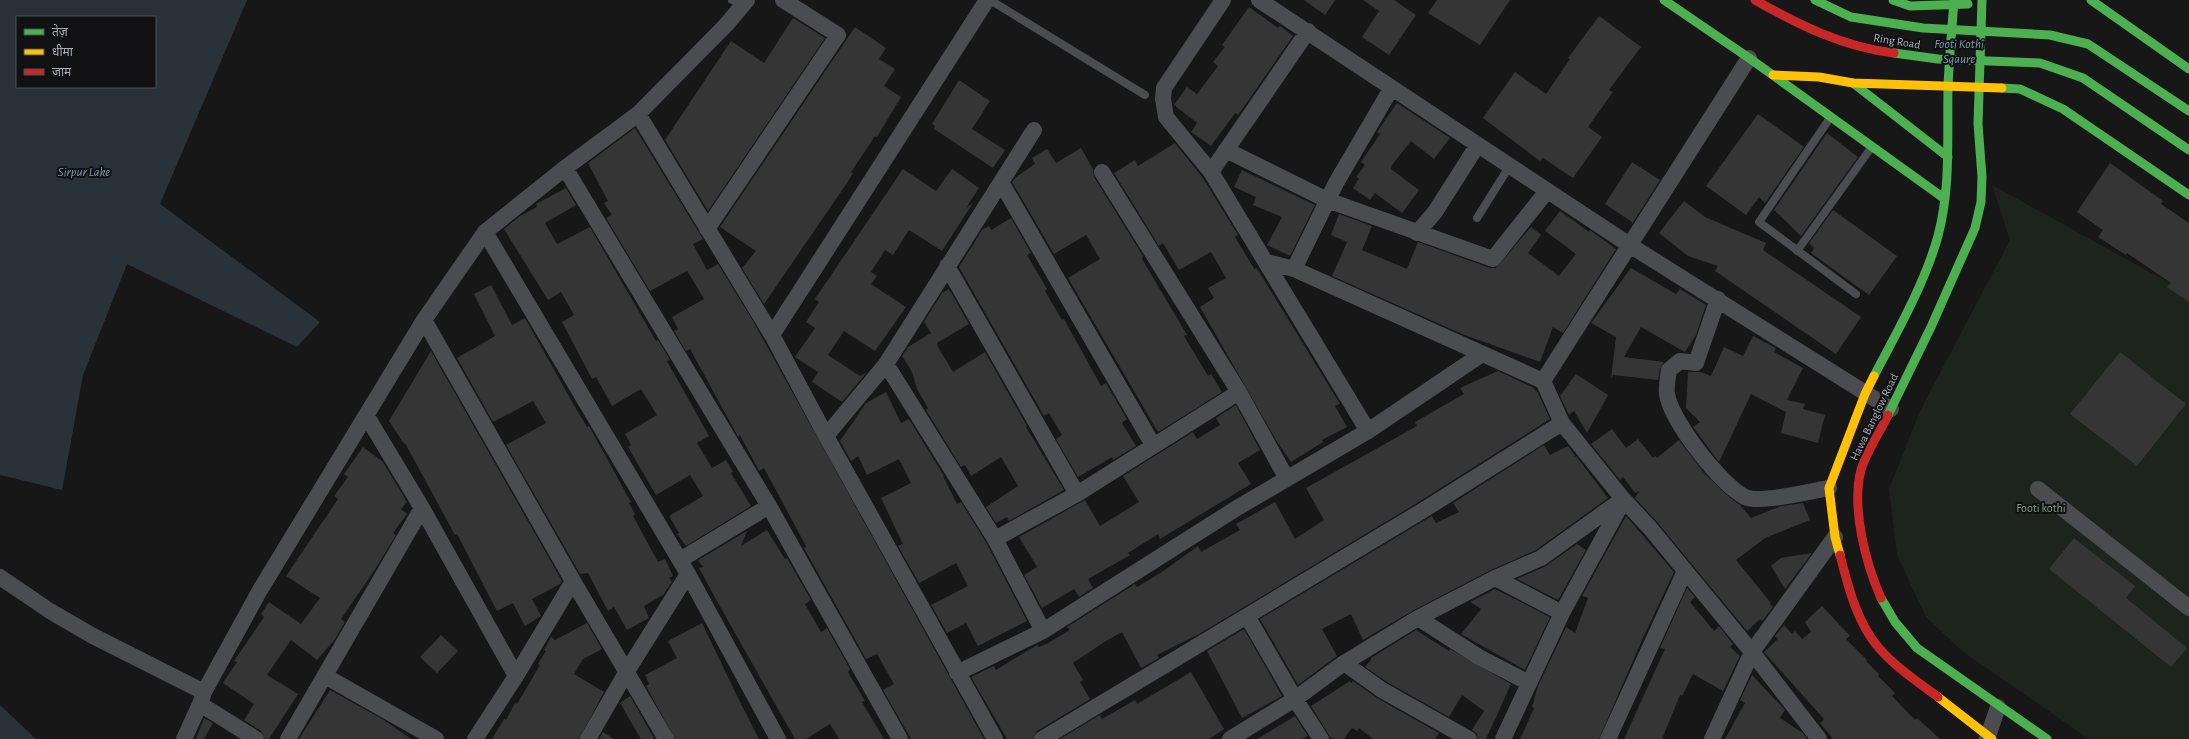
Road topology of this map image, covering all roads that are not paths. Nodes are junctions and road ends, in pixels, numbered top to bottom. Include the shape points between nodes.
1 (783, 0) edge
2 (987, 0) edge
3 (990, 0) edge
4 (1223, 0) edge
5 (1259, 0) edge
6 (1664, 0) edge
7 (1755, 0) edge
8 (1815, 0) edge
9 (1895, 0) edge
10 (2091, 0) edge
11 (740, 2) edge
12 (1954, 2) edge
13 (1985, 2) edge
14 (1308, 32) junction
15 (1749, 58) junction
16 (2189, 69) edge
17 (1773, 76) junction
18 (1853, 83) junction
19 (1948, 87) junction
20 (1981, 88) junction
21 (1391, 89) junction
22 (1145, 95) dead end
23 (2189, 110) edge
24 (638, 114) junction
25 (1831, 117) junction
26 (1034, 130) dead end
27 (1477, 146) junction
28 (1872, 147) junction
29 (1226, 150) junction
30 (2189, 150) edge
31 (1948, 157) junction
32 (1509, 167) junction
33 (565, 168) junction
34 (1102, 172) dead end
35 (1211, 172) junction
36 (1000, 182) junction
37 (1547, 191) junction
38 (2189, 196) edge
39 (1327, 200) junction
40 (1945, 200) junction
41 (1477, 218) dead end
42 (707, 229) junction
43 (485, 232) junction
44 (1417, 233) junction
45 (1631, 246) junction
46 (1797, 251) junction
47 (1267, 262) junction
48 (947, 266) junction
49 (1294, 269) junction
50 (1856, 294) dead end
51 (1718, 300) junction
52 (424, 320) junction
53 (772, 335) junction
54 (1482, 354) junction
55 (886, 364) junction
56 (1543, 381) junction
57 (1239, 392) junction
58 (1865, 394) junction
59 (1891, 409) junction
60 (366, 415) junction
61 (1562, 423) junction
62 (1368, 431) junction
63 (826, 436) junction
64 (1153, 445) junction
65 (1286, 479) junction
66 (1830, 488) junction
67 (2038, 489) dead end
68 (1077, 494) junction
69 (1624, 500) junction
70 (768, 506) junction
71 (422, 508) junction
72 (1835, 537) junction
73 (995, 539) junction
74 (680, 560) junction
75 (1685, 571) junction
76 (688, 574) junction
77 (0, 577) edge
78 (1495, 578) junction
79 (572, 581) junction
80 (2189, 608) edge
81 (1562, 613) junction
82 (1247, 616) junction
83 (1418, 618) junction
84 (1043, 632) junction
85 (1752, 652) junction
86 (1344, 663) junction
87 (627, 671) junction
88 (957, 673) junction
89 (324, 676) junction
90 (516, 676) junction
91 (1529, 683) junction
92 (202, 698) junction
93 (1295, 699) junction
94 (1998, 707) junction
95 (1989, 738) edge
96 (184, 739) edge
97 (256, 739) edge
98 (288, 739) edge
99 (436, 739) edge
100 (475, 739) edge
101 (588, 739) edge
102 (666, 739) edge
103 (778, 739) edge
104 (900, 739) edge
105 (995, 739) edge
106 (1042, 739) edge
107 (1230, 739) edge
108 (1321, 739) edge
109 (1469, 739) edge
110 (1503, 739) edge
111 (1608, 739) edge
112 (1712, 739) edge
113 (1819, 739) edge
114 (2047, 739) edge

1 - 42 street via 838,35
2 - 53 street
3 - 22 lane
4 - 35 street via 1164,88 1163,99 1166,118
5 - 14 street
6 - 15 main road
7 - 30 main road, Ring Road, bridge via 1827,37 1875,51 1938,59 2040,63 2083,78
8 - 23 main road, Ring Road, bridge via 1851,17 1923,28 2050,35 2088,44
9 - 12 main road via 1910,6
10 - 16 main road
11 - 24 street via 726,25
12 - 13 main road
12 - 19 main road, Hawa Banglow Road
13 - 20 main road, Hawa Banglow Road
14 - 21 street
14 - 29 street
15 - 17 main road
15 - 45 street
17 - 18 main road via 1819,77
17 - 25 main road
18 - 19 main road
18 - 31 main road
19 - 20 main road
19 - 31 main road, Hawa Banglow Road
20 - 38 main road via 2020,89 2063,109
20 - 59 main road, Hawa Banglow Road via 1978,124 1981,202 1975,228
21 - 27 street
21 - 39 street
24 - 33 street
24 - 42 street
25 - 28 main road
25 - 46 lane via 1759,222
26 - 36 street
27 - 32 street
27 - 44 street via 1435,212
28 - 40 main road
28 - 46 lane
29 - 35 street
29 - 39 street
31 - 40 main road, Hawa Banglow Road
32 - 37 street
32 - 41 lane
33 - 43 street
33 - 70 street
34 - 57 street
35 - 47 street
36 - 48 street
36 - 64 street
37 - 44 street via 1493,259
37 - 45 street
39 - 44 street
39 - 49 street
40 - 58 main road, Hawa Banglow Road via 1938,236 1914,298
42 - 53 street
43 - 52 street
43 - 74 street
45 - 51 street
45 - 56 street
46 - 50 lane
47 - 49 street
47 - 62 street
48 - 55 street
48 - 68 street
49 - 54 street
51 - 58 street
51 - 66 street via 1696,364 1680,361 1669,370 1667,394 1683,432 1724,479 1745,497 1758,500
52 - 60 street
52 - 79 street
53 - 63 street
54 - 56 street
54 - 62 street
55 - 63 street
55 - 73 street
56 - 61 street
57 - 64 street
57 - 65 street
58 - 59 street
58 - 66 main road, Hawa Banglow Road
59 - 94 main road, Hawa Banglow Road via 1861,470 1858,492 1859,527 1880,598 1909,640
60 - 71 street
60 - 92 street via 260,590
61 - 69 street
61 - 82 street
62 - 65 street
63 - 88 street
64 - 68 street
65 - 84 street
66 - 72 main road, Hawa Banglow Road
67 - 80 street
68 - 73 street
69 - 75 street
69 - 78 street via 1541,558
69 - 81 street
70 - 74 street
70 - 104 street
71 - 89 street
71 - 90 street
72 - 85 street
72 - 95 main road, Hawa Banglow Road via 1847,582 1865,628 1879,648
73 - 84 street
74 - 76 street
75 - 85 street
75 - 111 street
76 - 87 street
76 - 103 street
77 - 92 street via 50,611
78 - 81 street
78 - 83 street
79 - 87 street
79 - 90 street
81 - 91 street
82 - 93 street
82 - 106 street
83 - 86 street
83 - 91 street
84 - 88 street
85 - 112 street
85 - 113 street
86 - 93 street
86 - 109 street via 1382,690
87 - 101 street
87 - 102 street
88 - 105 street
89 - 98 street
89 - 99 street
90 - 100 street
91 - 110 street
92 - 96 street
92 - 97 street
93 - 107 street
93 - 108 street
94 - 95 street
94 - 114 main road, Hawa Banglow Road

